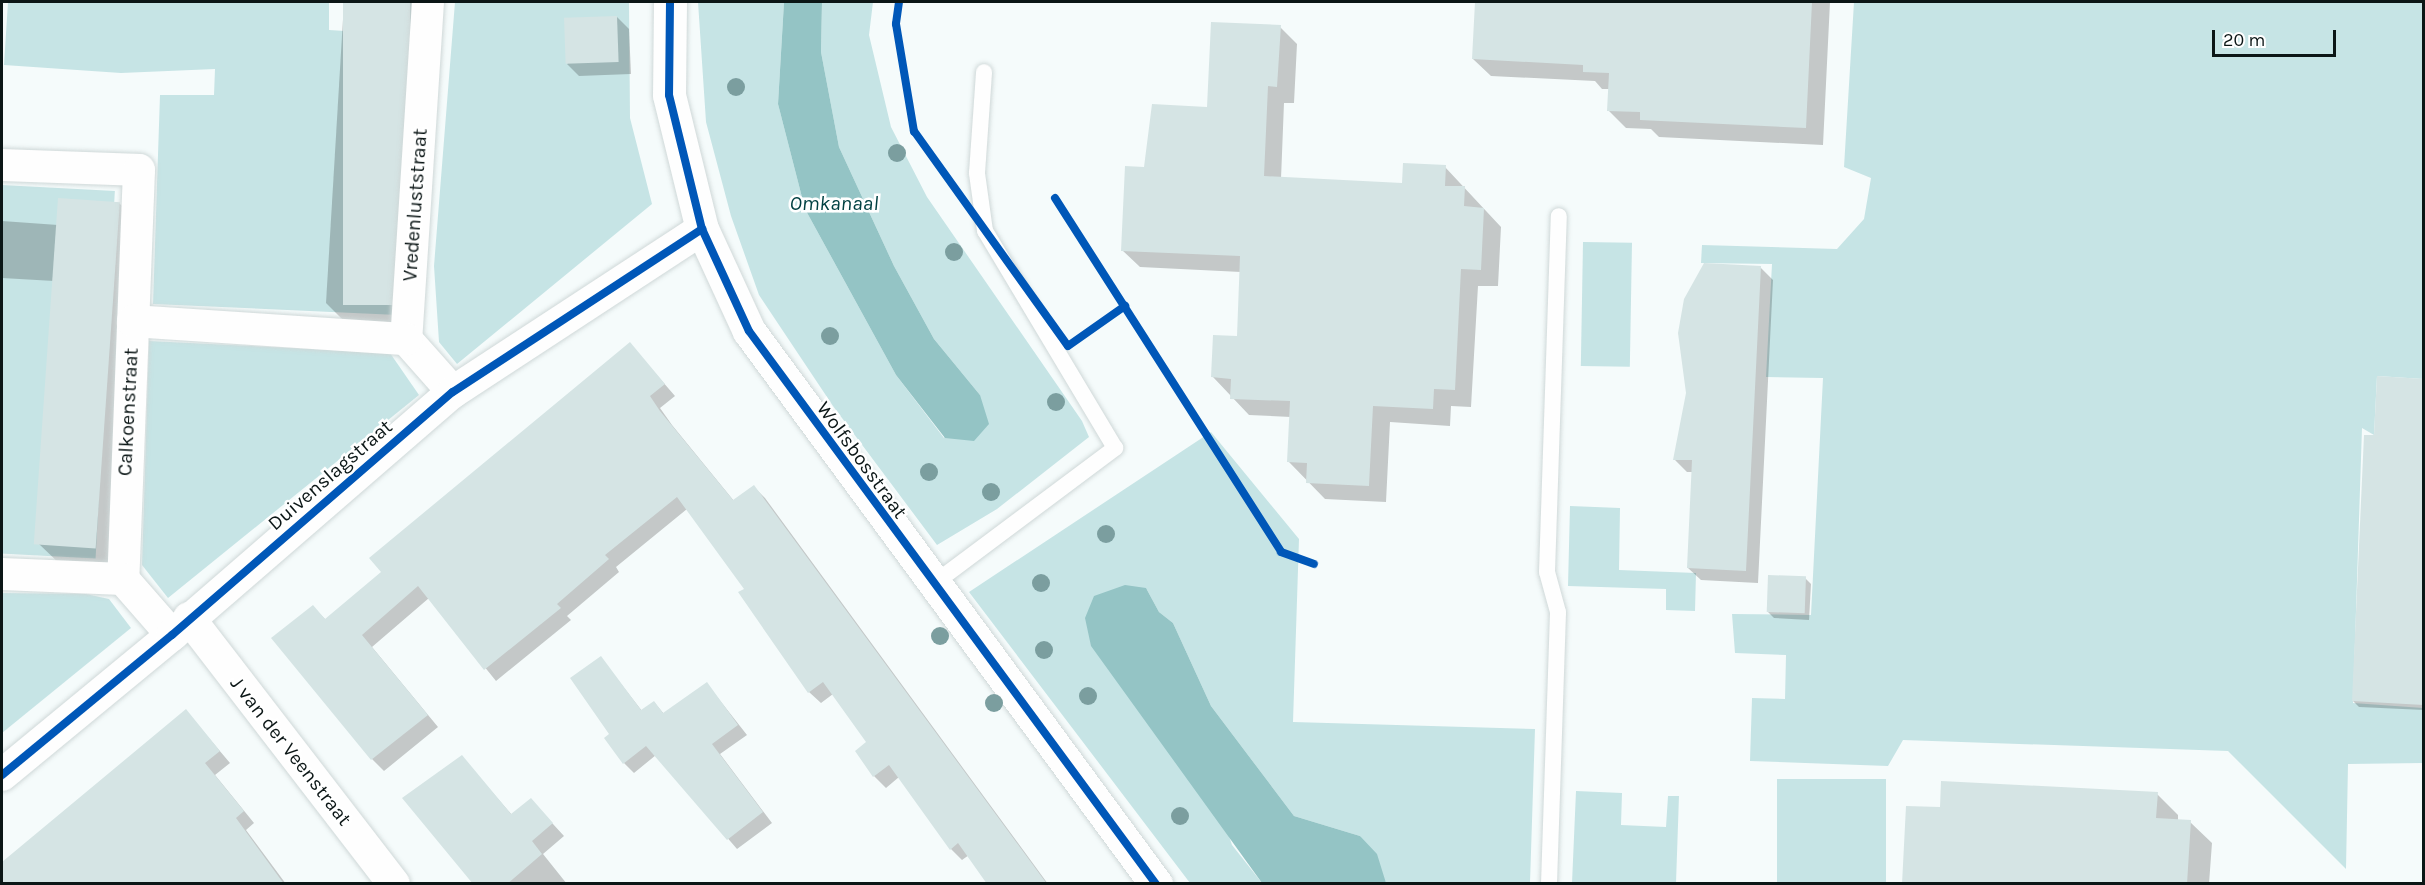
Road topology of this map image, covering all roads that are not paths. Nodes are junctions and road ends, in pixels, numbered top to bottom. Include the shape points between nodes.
1 (428, 2) edge
2 (670, 2) edge
3 (984, 72) dead end
4 (2, 165) edge
5 (1559, 216) dead end
6 (702, 229) junction
7 (133, 321) junction
8 (406, 339) junction
9 (453, 392) junction
10 (2, 574) edge
11 (123, 579) junction
12 (932, 585) junction
13 (181, 626) junction
14 (2, 775) edge
15 (394, 884) edge
16 (1156, 884) edge
17 (1549, 884) edge

1 - 8 street, Vredenluststraat
2 - 6 street, Wolfsbosstraat via 669,95
3 - 12 lane via 977,173 985,231 1115,448
4 - 7 street, Calkoenstraat via 139,170
5 - 17 lane via 1547,572 1557,612
6 - 9 street, Duivenslagstraat
6 - 12 street, Wolfsbosstraat via 749,331
7 - 8 street
7 - 11 street, Calkoenstraat
8 - 9 street
9 - 13 street, Duivenslagstraat
10 - 11 street
11 - 13 street
12 - 16 street, Wolfsbosstraat
13 - 14 street, Duivenslagstraat
13 - 15 street, J van der Veenstraat

